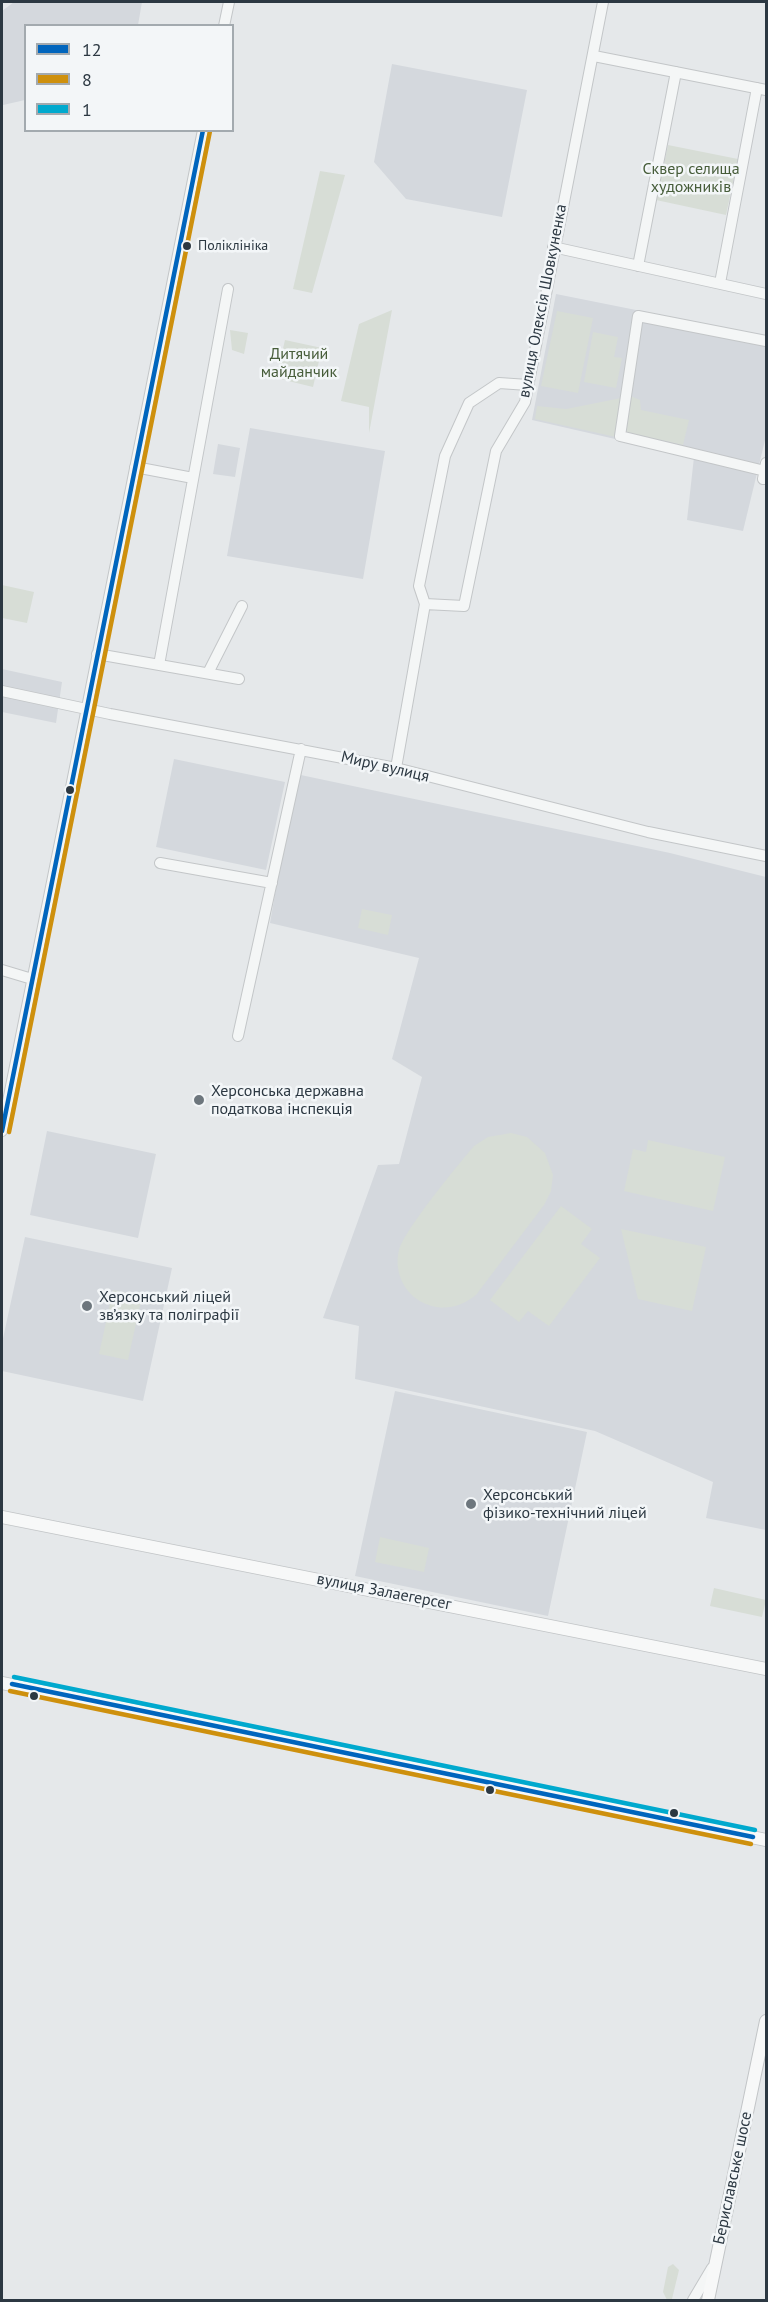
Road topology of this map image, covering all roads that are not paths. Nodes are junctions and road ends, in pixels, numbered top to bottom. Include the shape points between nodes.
1 (229, 2) edge
2 (603, 2) edge
3 (224, 24) edge
4 (594, 56) junction
5 (676, 72) junction
6 (762, 89) edge
7 (203, 132) edge
8 (554, 247) junction
9 (638, 266) junction
10 (720, 283) junction
11 (228, 289) dead end
12 (766, 294) edge
13 (766, 341) edge
14 (528, 385) junction
15 (135, 467) junction
16 (765, 473) edge
17 (193, 478) junction
18 (425, 604) junction
19 (242, 606) dead end
20 (98, 654) junction
21 (159, 664) junction
22 (208, 673) junction
23 (239, 679) dead end
24 (2, 691) edge
25 (87, 709) junction
26 (302, 749) junction
27 (396, 768) junction
28 (766, 856) edge
29 (160, 863) dead end
30 (272, 883) junction
31 (2, 970) edge
32 (32, 979) junction
33 (238, 1036) dead end
34 (4, 1103) edge
35 (2, 1131) edge
36 (2, 1517) edge
37 (766, 1669) edge
38 (5, 1682) edge
39 (766, 1840) edge
40 (766, 2021) edge
41 (716, 2262) junction
42 (693, 2301) edge
43 (708, 2301) edge

1 - 3 street
2 - 4 street, вулиця Олексія Шовкуненка
4 - 5 street
4 - 8 street, вулиця Олексія Шовкуненка
5 - 6 street
5 - 9 street
6 - 10 street
7 - 15 street
8 - 9 street
8 - 14 street, вулиця Олексія Шовкуненка
9 - 10 street
10 - 12 street
11 - 17 street
13 - 16 street via 638,316 620,436
14 - 18 street, вулиця Олексія Шовкуненка via 525,402 496,452 464,606
14 - 18 street via 499,383 469,403 445,456 419,586
15 - 17 street
15 - 20 street
17 - 21 street
18 - 27 street
19 - 22 street
20 - 21 street
20 - 25 street
21 - 22 street
22 - 23 street
24 - 25 street, Миру вулиця
25 - 26 street, Миру вулиця
25 - 32 street
26 - 27 street, Миру вулиця
26 - 30 street
27 - 28 street, Миру вулиця via 648,832
29 - 30 street
30 - 33 street
31 - 32 street
32 - 34 street
34 - 35 street
36 - 37 main road, вулиця Залаегерсег
38 - 39 main road
40 - 41 main road, Бериславське шосе
41 - 42 street
41 - 43 main road, Бериславське шосе

